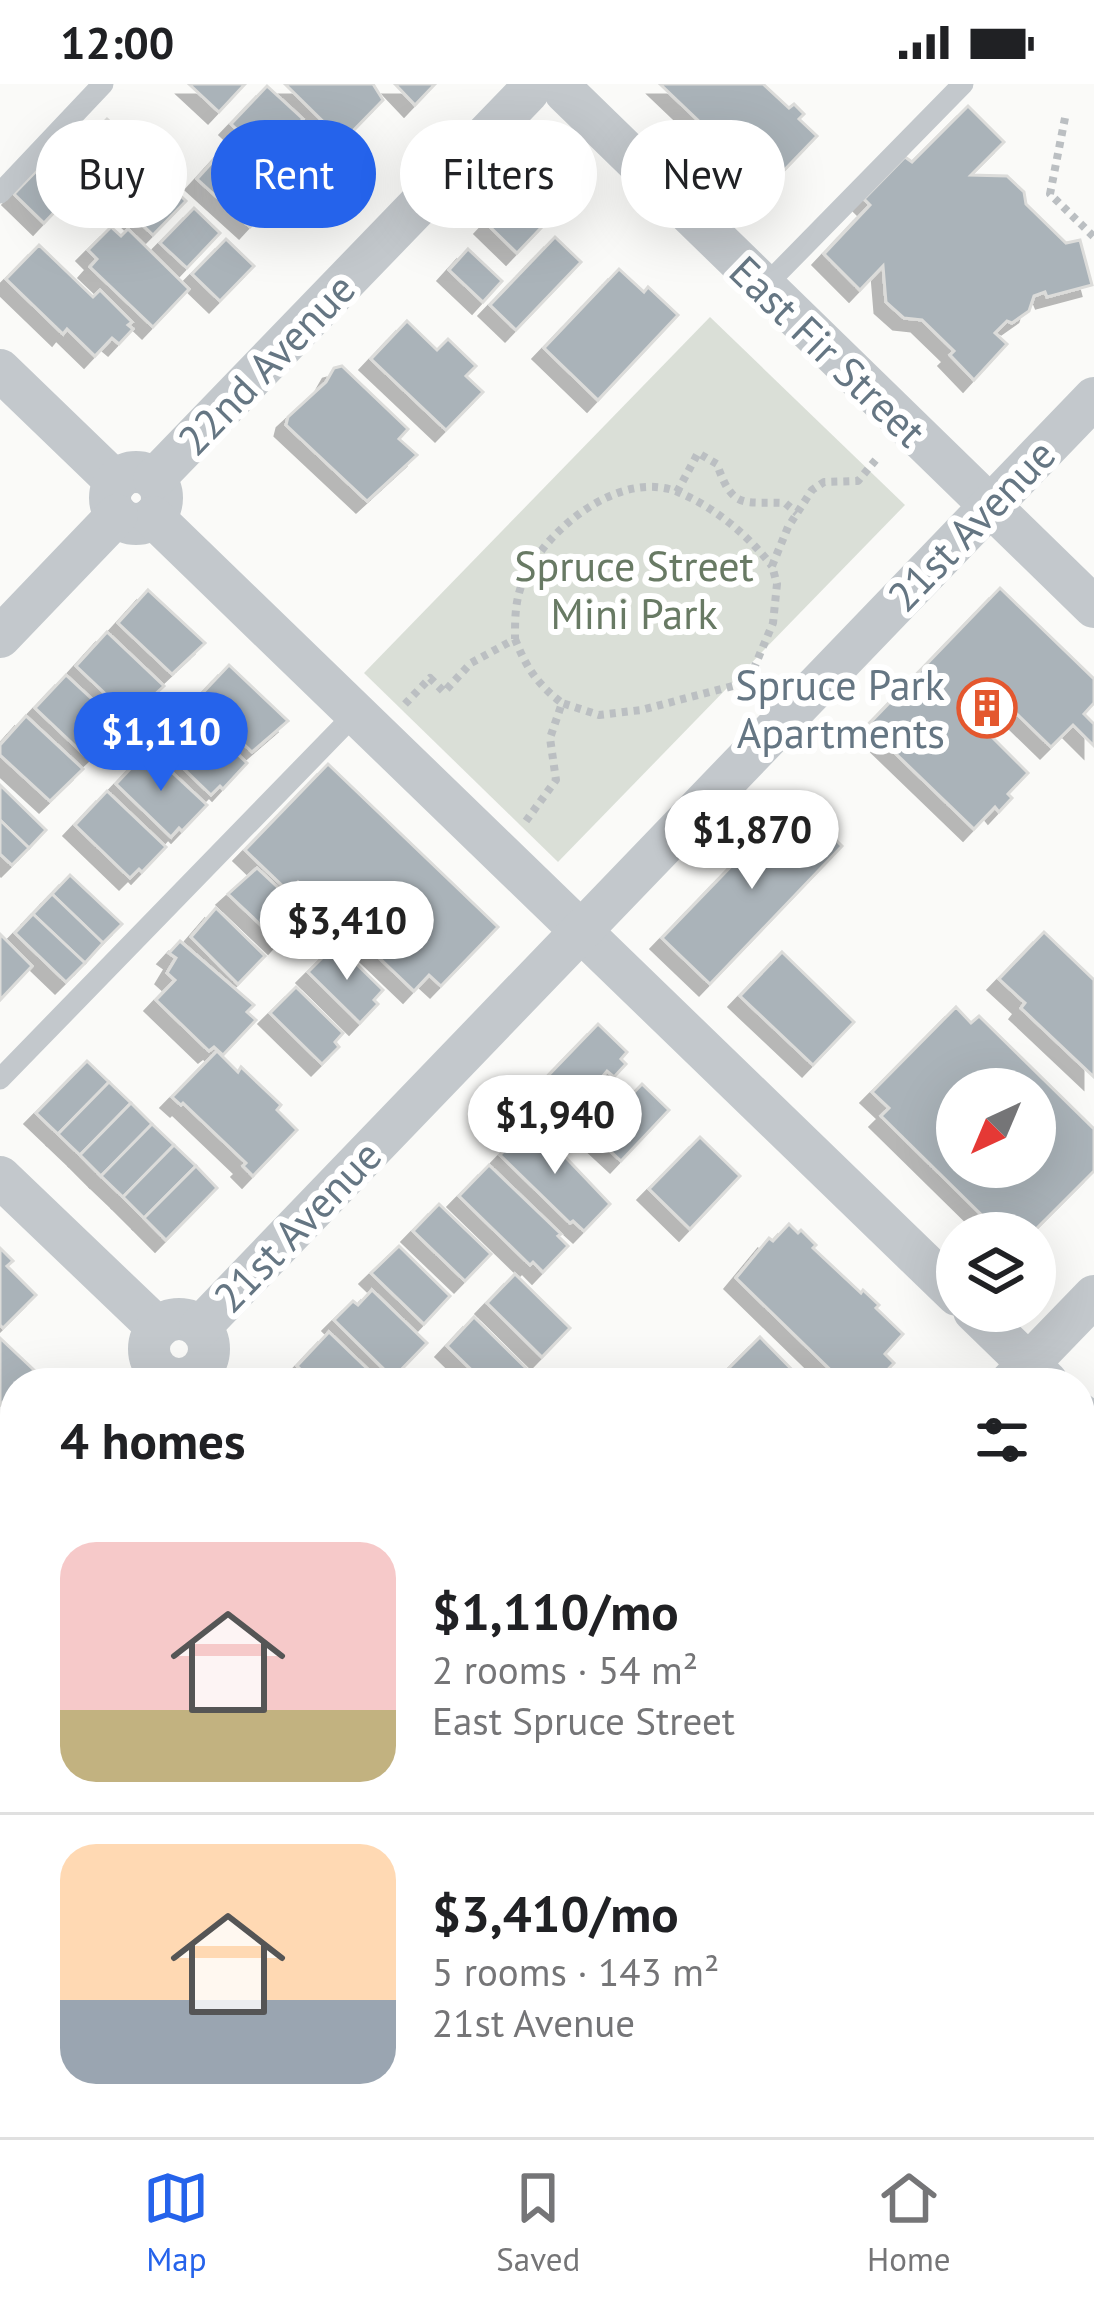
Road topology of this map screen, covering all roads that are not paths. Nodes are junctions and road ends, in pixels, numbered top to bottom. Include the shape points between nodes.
1 (104, 84) edge
2 (963, 84) edge
3 (547, 88) edge
4 (0, 194) edge
5 (763, 288) junction
6 (0, 370) edge
7 (1094, 398) edge
8 (135, 498) junction
9 (989, 506) junction
10 (1094, 608) edge
11 (0, 637) edge
12 (356, 714) junction
13 (581, 929) junction
14 (0, 1079) edge
15 (0, 1177) edge
16 (936, 1275) edge
17 (1094, 1296) edge
18 (992, 1332) edge
19 (164, 1352) edge
20 (1022, 1368) edge
21 (1036, 1368) edge

1 - 4 lane
2 - 5 lane
3 - 5 street, East Fir Street
3 - 8 street, 22nd Avenue
5 - 9 street, East Fir Street
6 - 8 street
7 - 9 street, 21st Avenue
8 - 11 street, 22nd Avenue
8 - 12 street
9 - 10 street, East Fir Street
9 - 13 street, 21st Avenue
12 - 13 street
12 - 14 lane
13 - 16 street
13 - 19 street, 21st Avenue
15 - 19 street
17 - 21 street
18 - 20 street

